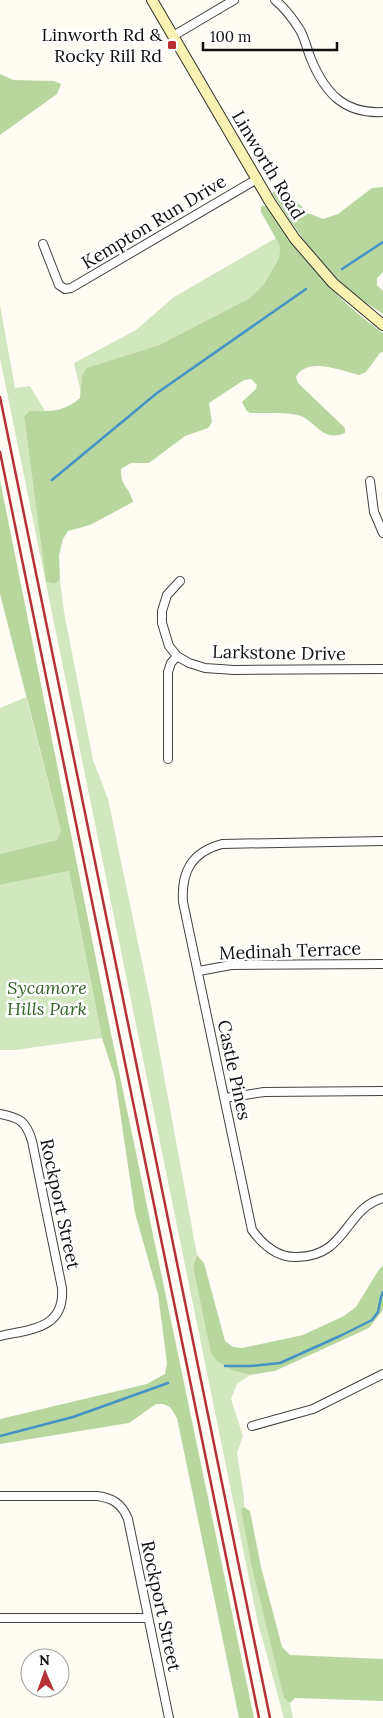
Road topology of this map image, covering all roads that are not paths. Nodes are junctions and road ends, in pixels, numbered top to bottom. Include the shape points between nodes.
1 (152, 0) edge
2 (234, 0) edge
3 (275, 0) edge
4 (173, 36) junction
5 (383, 112) edge
6 (257, 179) junction
7 (43, 244) dead end
8 (383, 325) edge
9 (370, 481) dead end
10 (383, 533) edge
11 (180, 581) dead end
12 (177, 656) junction
13 (383, 669) edge
14 (168, 759) dead end
15 (383, 841) edge
16 (383, 964) edge
17 (199, 971) junction
18 (383, 1092) edge
19 (225, 1098) junction
20 (0, 1114) edge
21 (383, 1198) edge
22 (0, 1336) edge
23 (383, 1374) edge
24 (252, 1426) dead end
25 (0, 1496) edge
26 (0, 1618) edge
27 (148, 1618) junction
28 (169, 1718) edge

1 - 4 main road, Linworth Road
2 - 4 street
3 - 5 street via 301,31 319,76 333,95 360,110
4 - 6 main road, Linworth Road
6 - 7 street, Kempton Run Drive via 71,288 59,285
6 - 8 main road, Linworth Road via 312,260 333,283
9 - 10 street via 374,512
11 - 12 street via 168,595 162,611 169,646
12 - 13 street, Larkstone Drive via 205,668 234,670
12 - 14 street via 168,672
15 - 17 street, Castle Pines via 222,844 198,855 188,869 183,885 183,902
16 - 17 street, Medinah Terrace via 231,965
17 - 19 street, Castle Pines
18 - 19 street via 264,1092
19 - 21 street, Castle Pines via 252,1230 270,1249 290,1257 315,1255 327,1250 364,1209
20 - 22 street, Rockport Street via 17,1118 30,1132 63,1301 59,1313 51,1321
23 - 24 street via 313,1409
25 - 27 street, Rockport Street via 97,1496 117,1502 128,1520
26 - 27 street
27 - 28 street, Rockport Street

